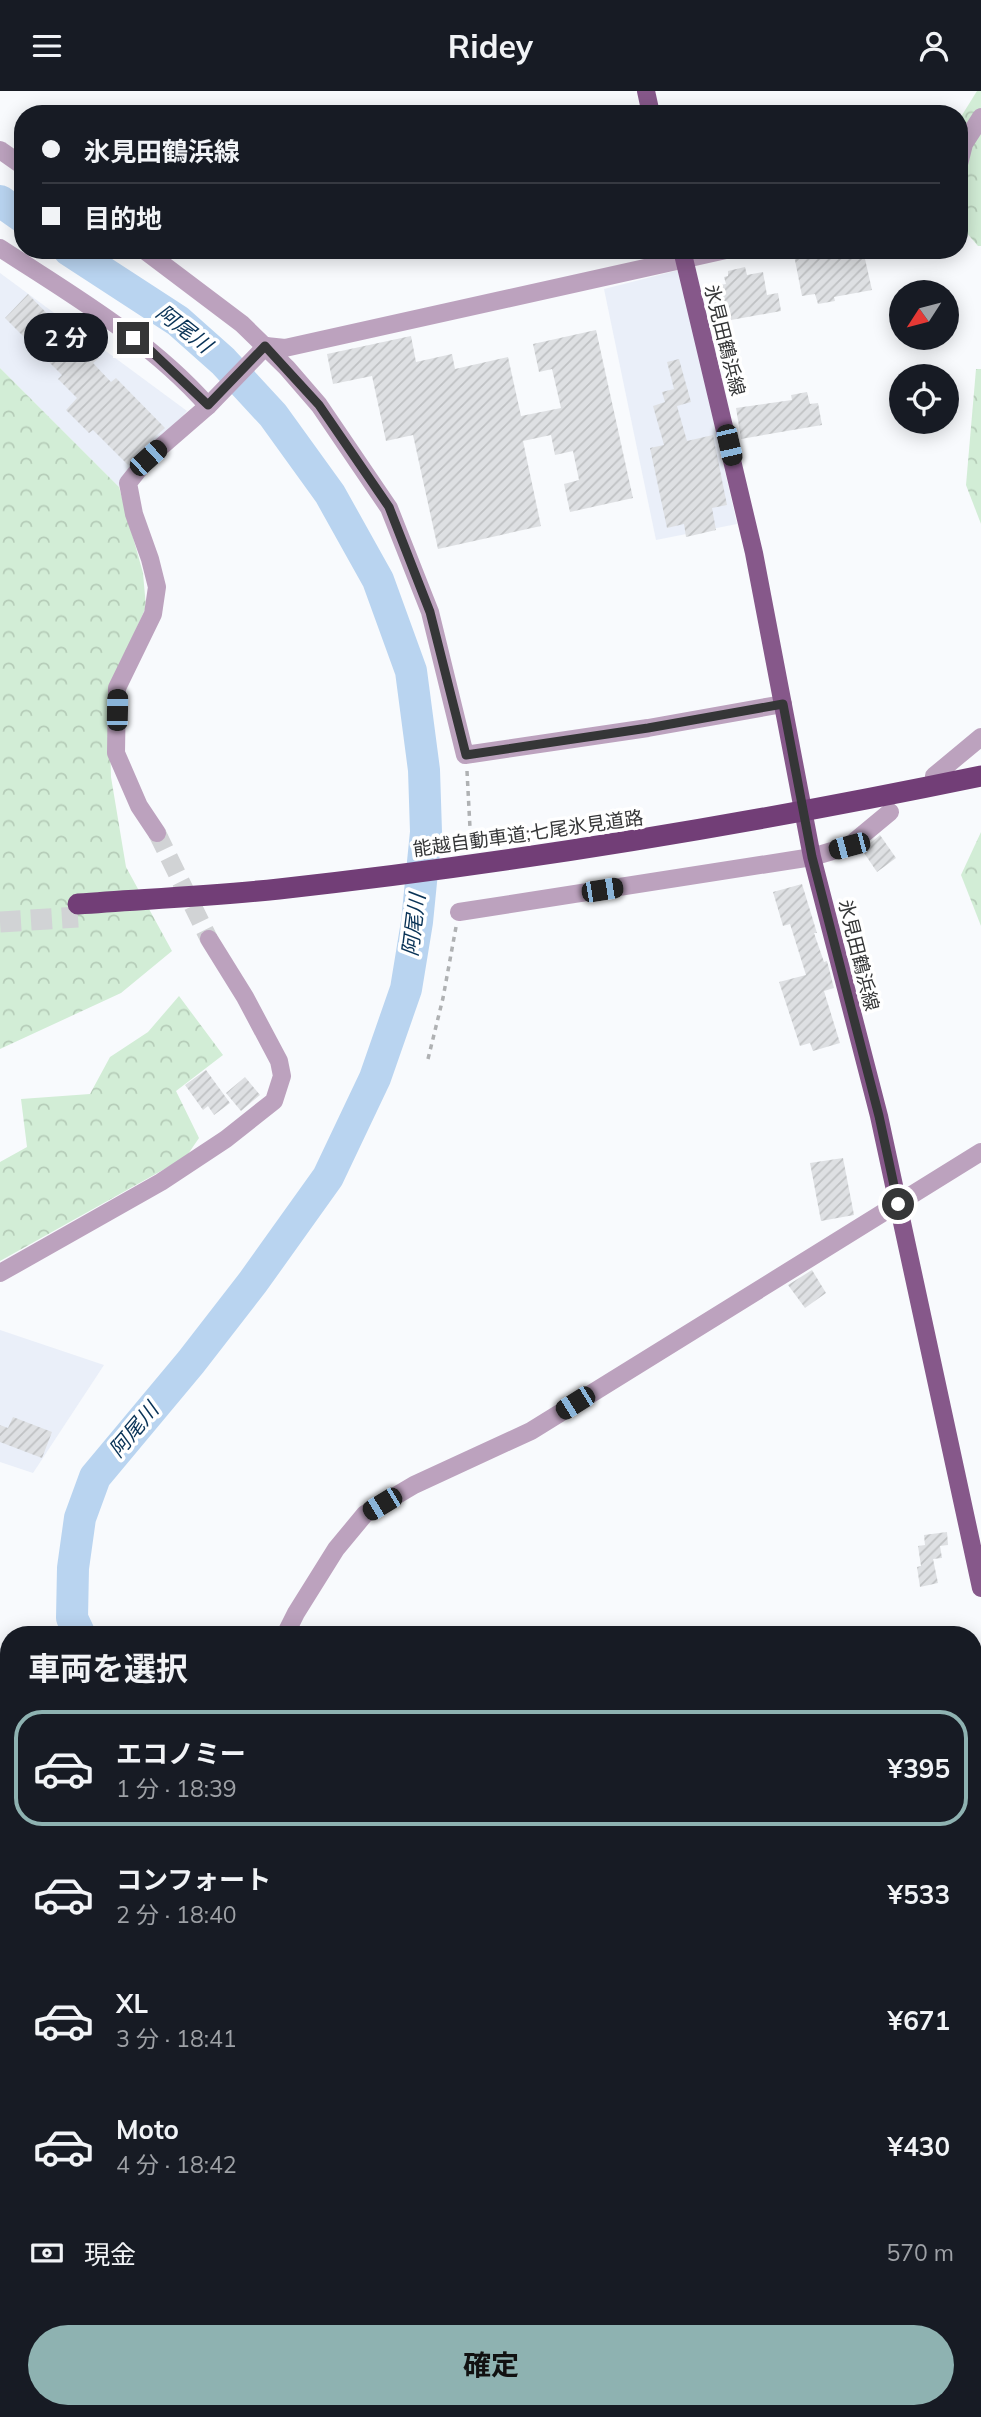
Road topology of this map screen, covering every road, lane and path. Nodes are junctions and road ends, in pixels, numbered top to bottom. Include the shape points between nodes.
1 (981, 117) edge
2 (968, 138) edge
3 (17, 259) edge
4 (156, 259) edge
5 (666, 259) edge
6 (684, 259) edge
7 (265, 346) junction
8 (208, 405) junction
9 (783, 704) junction
10 (981, 737) edge
11 (934, 776) dead end
12 (981, 776) edge
13 (981, 789) edge
14 (837, 811) junction
15 (890, 812) dead end
16 (157, 833) tunnel mouth
17 (812, 857) junction
18 (78, 911) tunnel mouth
19 (459, 912) dead end
20 (209, 939) tunnel mouth
21 (981, 1152) edge
22 (898, 1204) junction
23 (0, 1273) edge
24 (981, 1588) edge
25 (290, 1626) edge

1 - 2 street
3 - 8 street via 151,351
4 - 7 street
5 - 7 street via 285,348
6 - 9 main road, 氷見田鶴浜線 via 751,539
7 - 8 street
7 - 9 street via 319,405 389,507 430,612 466,755
8 - 16 street via 148,458 128,483 157,587 153,614 117,688 117,753 139,806
9 - 17 main road, 氷見田鶴浜線
10 - 11 street
12 - 14 highway, 能越自動車道;七尾氷見道路
13 - 14 highway, 能越自動車道;七尾氷見道路
14 - 18 highway, 能越自動車道;七尾氷見道路 via 366,885 275,889
15 - 17 street via 849,846
17 - 19 street
17 - 22 main road, 氷見田鶴浜線
20 - 23 street via 279,1061 282,1076 274,1101 162,1182
21 - 22 street
22 - 24 main road, 氷見田鶴浜線
22 - 25 street via 531,1431 414,1485 365,1514 336,1549

